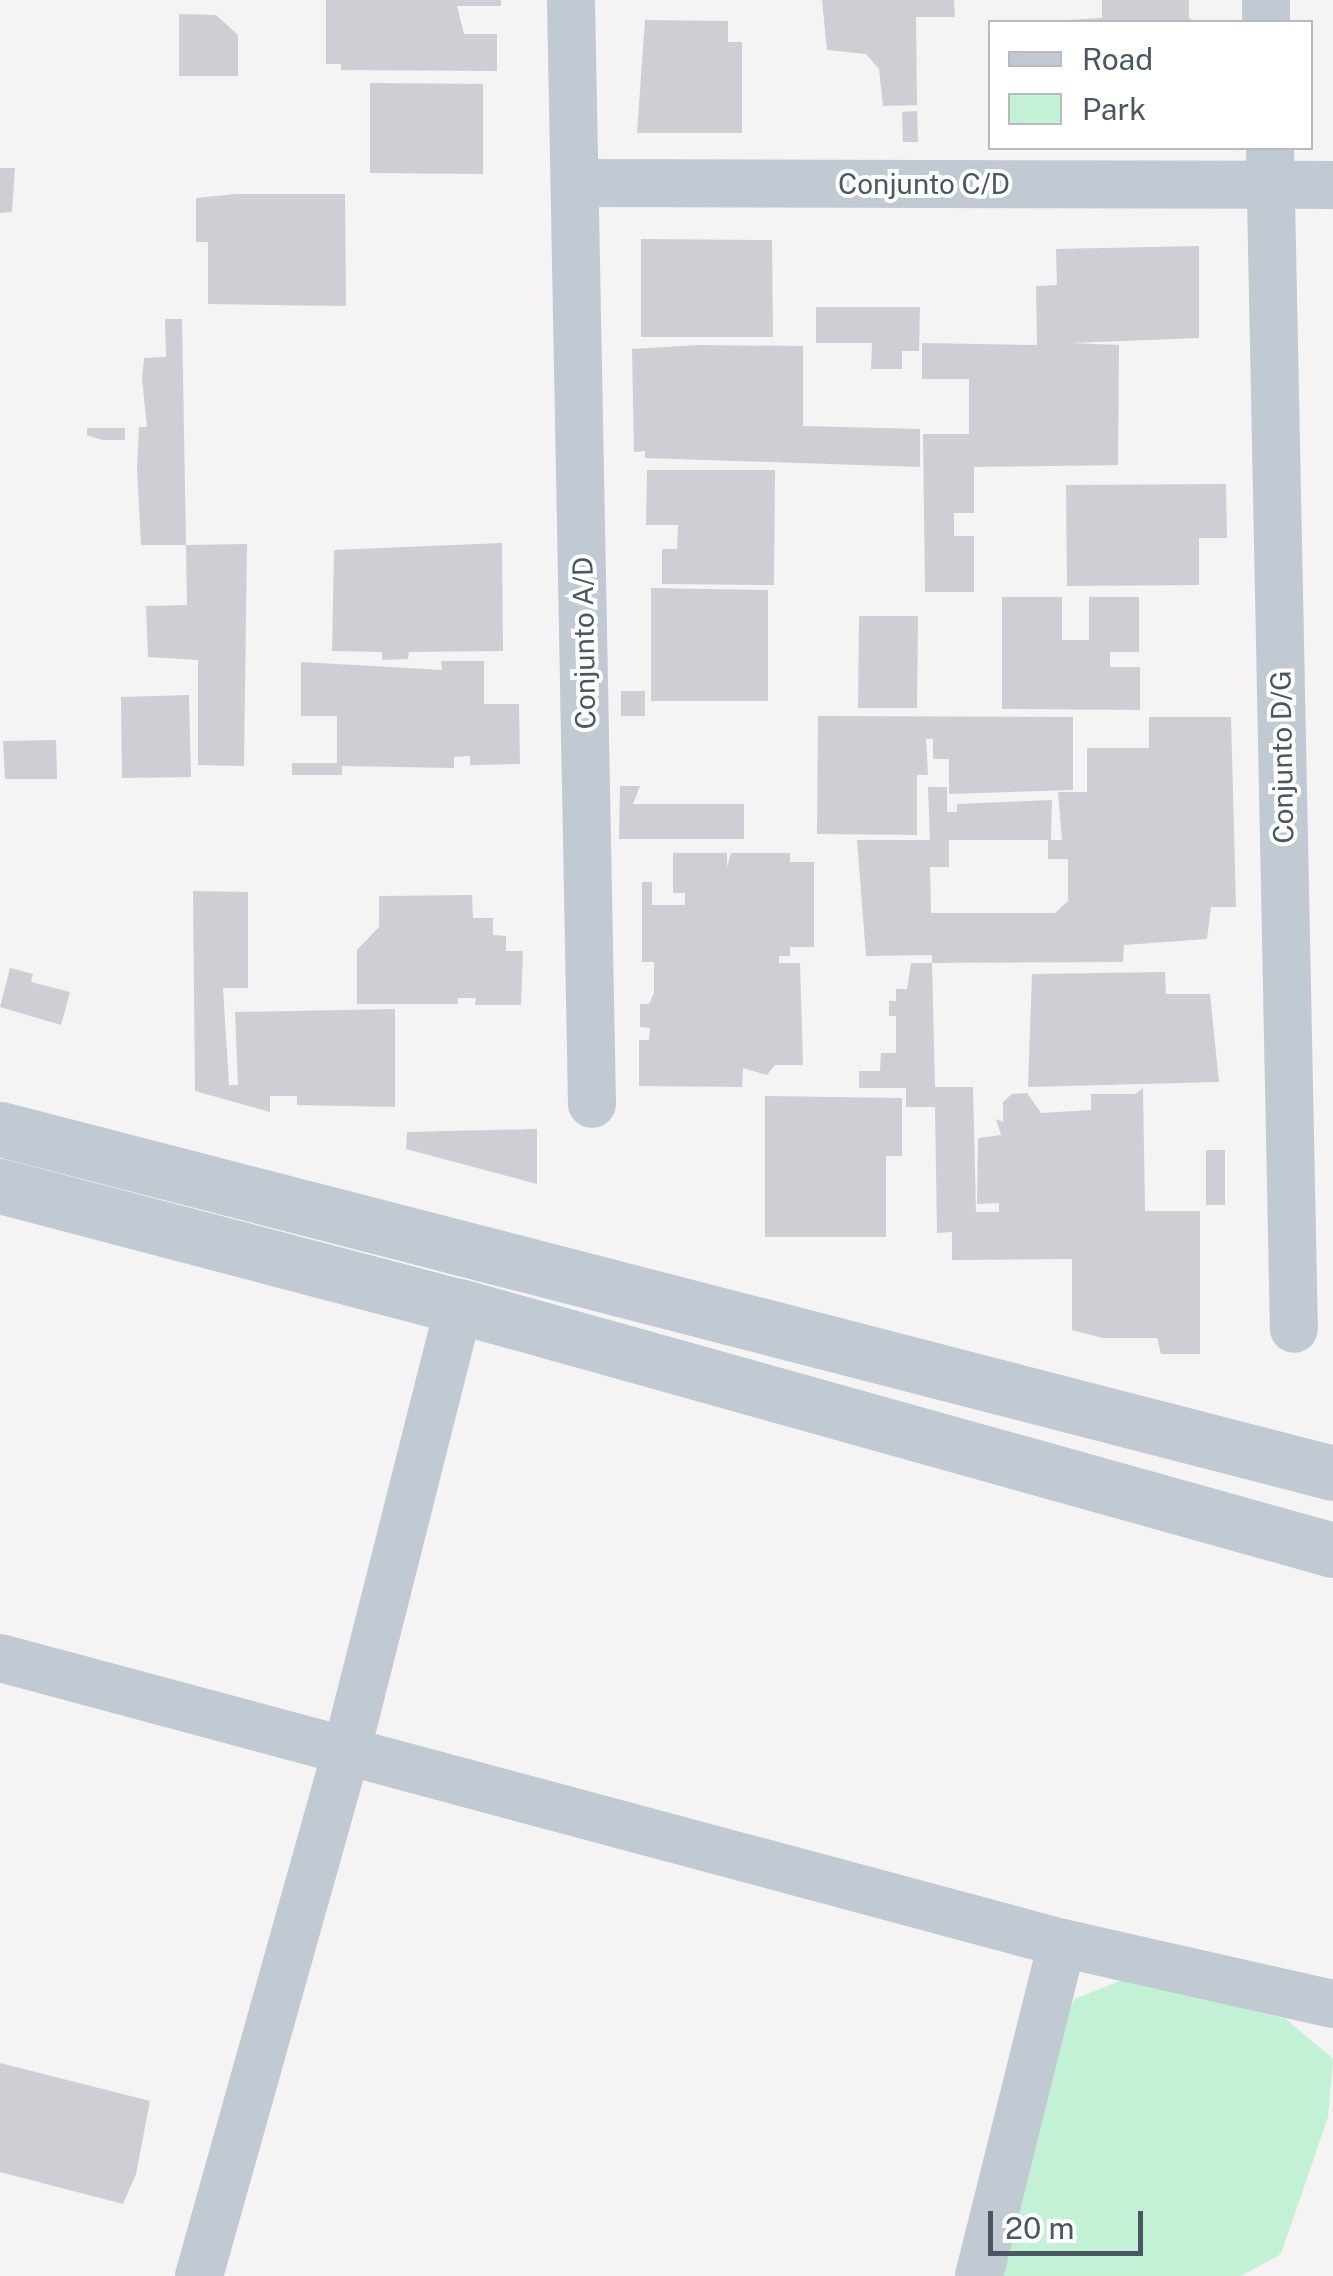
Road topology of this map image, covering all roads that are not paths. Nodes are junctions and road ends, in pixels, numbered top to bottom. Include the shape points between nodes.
1 (570, 0) edge
2 (1270, 166) edge
3 (576, 183) junction
4 (1333, 185) edge
5 (592, 1104) dead end
6 (0, 1129) edge
7 (0, 1186) edge
8 (458, 1306) junction
9 (1294, 1329) dead end
10 (1333, 1473) edge
11 (1333, 1550) edge
12 (0, 1658) edge
13 (347, 1749) junction
14 (1062, 1943) junction
15 (1333, 2004) edge
16 (199, 2276) edge
17 (979, 2276) edge

1 - 3 street, Conjunto A/D
2 - 3 street, Conjunto C/D
2 - 4 street, Conjunto C/D
2 - 9 street, Conjunto D/G
3 - 5 street, Conjunto A/D
6 - 10 street
7 - 8 street
8 - 11 street
8 - 13 street
12 - 13 street
13 - 14 street
13 - 16 street
14 - 15 street
14 - 17 street

